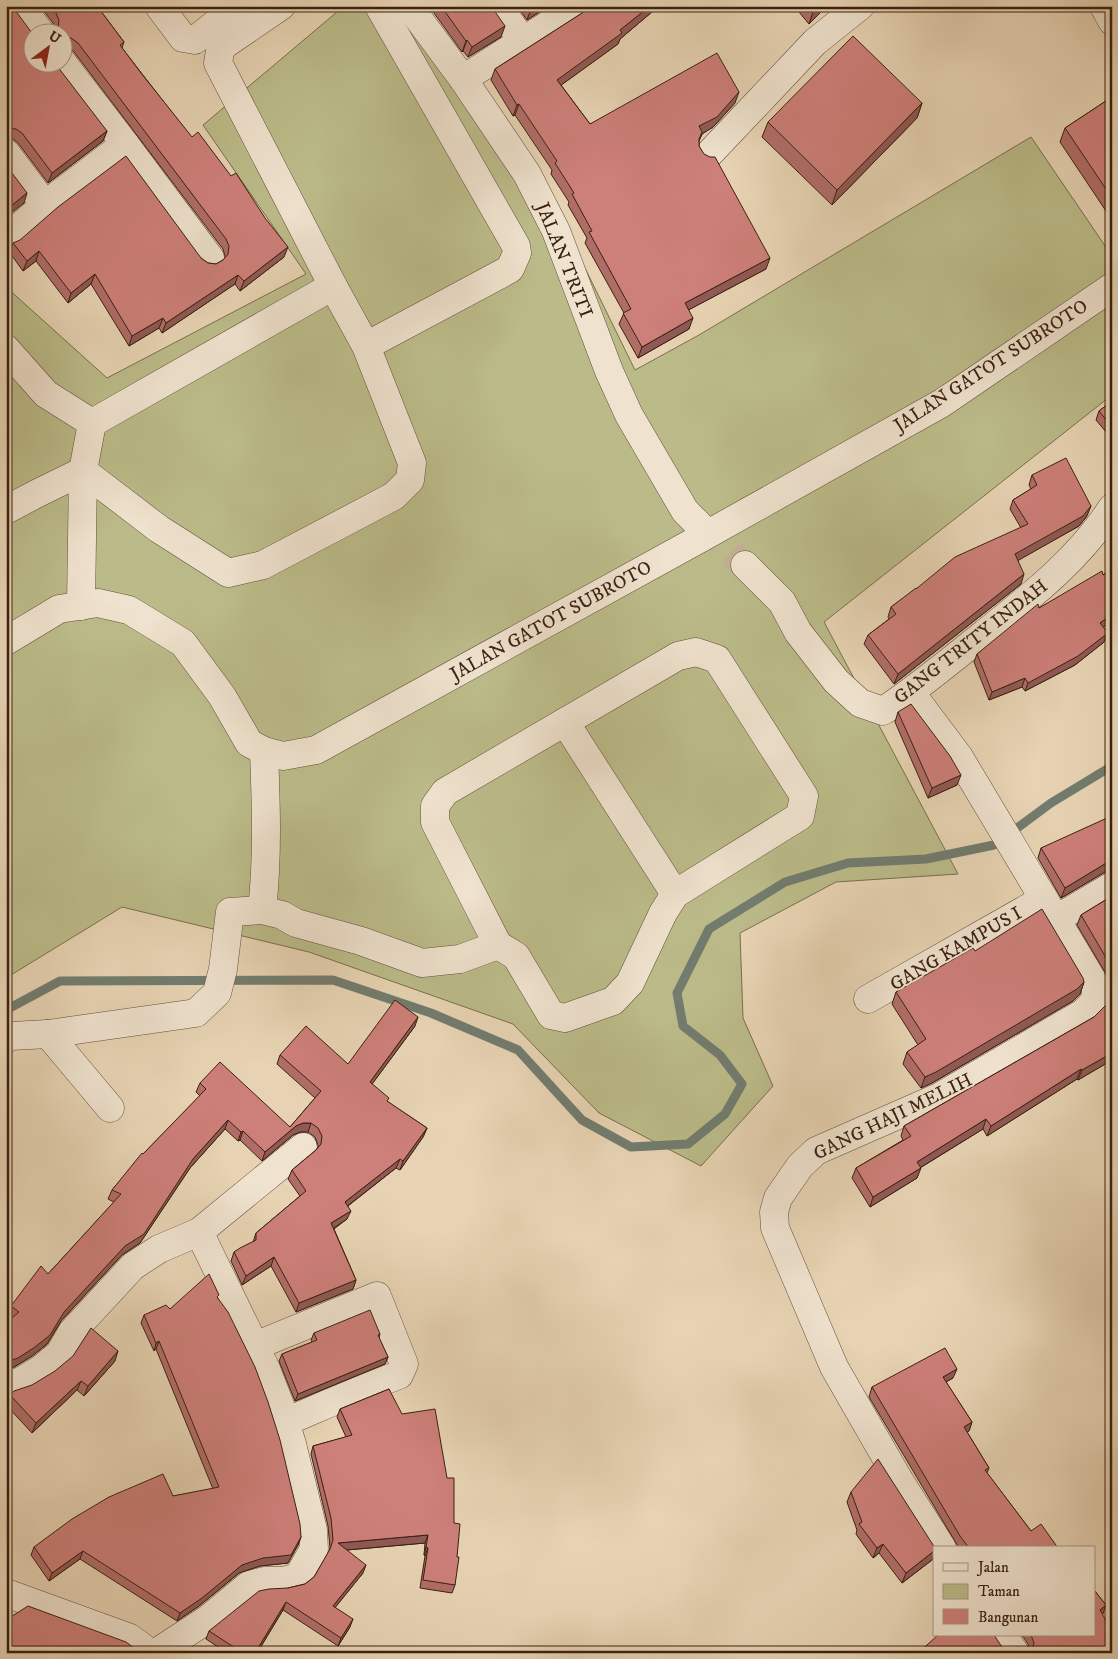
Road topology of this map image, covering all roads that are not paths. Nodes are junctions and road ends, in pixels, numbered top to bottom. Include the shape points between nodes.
1 (20, 6) edge
2 (159, 6) edge
3 (238, 6) edge
4 (281, 6) edge
5 (379, 6) edge
6 (409, 6) edge
7 (498, 6) edge
8 (578, 6) edge
9 (860, 6) edge
10 (1104, 6) edge
11 (1112, 21) edge
12 (32, 22) edge
13 (523, 41) junction
14 (70, 72) edge
15 (463, 79) junction
16 (125, 144) junction
17 (6, 153) edge
18 (710, 153) dead end
19 (45, 205) junction
20 (6, 238) edge
21 (210, 258) dead end
22 (333, 286) junction
23 (1112, 287) edge
24 (366, 346) junction
25 (6, 349) edge
26 (92, 423) junction
27 (83, 471) junction
28 (1112, 508) edge
29 (6, 510) edge
30 (699, 525) tunnel mouth
31 (745, 565) tunnel mouth
32 (81, 606) junction
33 (6, 641) edge
34 (911, 693) junction
35 (566, 722) junction
36 (264, 751) junction
37 (1112, 886) edge
38 (674, 894) junction
39 (1050, 909) junction
40 (262, 910) junction
41 (498, 945) junction
42 (1104, 990) edge
43 (868, 999) dead end
44 (48, 1034) junction
45 (6, 1039) edge
46 (110, 1108) dead end
47 (302, 1147) dead end
48 (199, 1232) junction
49 (255, 1346) junction
50 (6, 1386) edge
51 (286, 1422) junction
52 (941, 1546) edge
53 (6, 1593) edge
54 (1004, 1636) edge
55 (150, 1653) edge
56 (156, 1653) edge
57 (1015, 1653) edge

1 - 12 street
2 - 3 street via 183,38 195,40
4 - 22 street via 224,45 218,63
5 - 24 street via 516,246 517,253 510,269
6 - 15 street, JALAN TRITI
7 - 13 street
8 - 13 street
9 - 18 street via 814,42
10 - 11 street
13 - 15 street
14 - 16 street
15 - 30 street, JALAN TRITI via 526,174 556,231 629,415 685,511
16 - 19 street
16 - 21 street
17 - 19 street
19 - 20 street
22 - 24 street
22 - 26 street
23 - 36 street, JALAN GATOT SUBROTO via 942,403 316,750 284,756
24 - 27 street via 412,463 410,480 394,496 263,565 228,573 159,529
25 - 26 street via 46,394
26 - 27 street
27 - 29 street
27 - 32 street
28 - 34 street, GANG TRITY INDAH via 1096,532 1050,581
31 - 34 street, GANG TRITY INDAH via 782,602 798,632 817,657 860,703 883,711
32 - 33 street, JALAN GATOT SUBROTO via 60,609
32 - 36 street, JALAN GATOT SUBROTO via 98,602 129,610 183,643 222,696 249,743
34 - 39 street, GANG HAJI MELIH via 959,757
35 - 38 street
35 - 38 street via 678,656 696,652 717,660 799,788 804,796 800,816
35 - 41 street via 445,792 435,806 435,822
36 - 40 street via 266,874
37 - 39 street, GANG KAMPUS I
38 - 41 street via 630,983 613,1001 565,1018 551,1015 516,956
39 - 42 street, GANG HAJI MELIH via 1094,983
39 - 43 street, GANG KAMPUS I
40 - 41 street via 422,963 460,959
40 - 44 street via 230,912 220,981 196,1014
42 - 52 street, GANG HAJI MELIH via 1083,1013 939,1097 816,1151 800,1166 778,1198 774,1212 775,1228 834,1367
44 - 45 street
44 - 46 street
47 - 48 street
48 - 49 street
48 - 50 street via 159,1249 133,1266 72,1332 59,1354 41,1369
49 - 51 street
49 - 51 street via 377,1296 404,1364 403,1370 399,1375
51 - 56 street via 313,1530 314,1549 307,1563 298,1577 249,1585 208,1619
53 - 55 street via 130,1638
54 - 57 street

